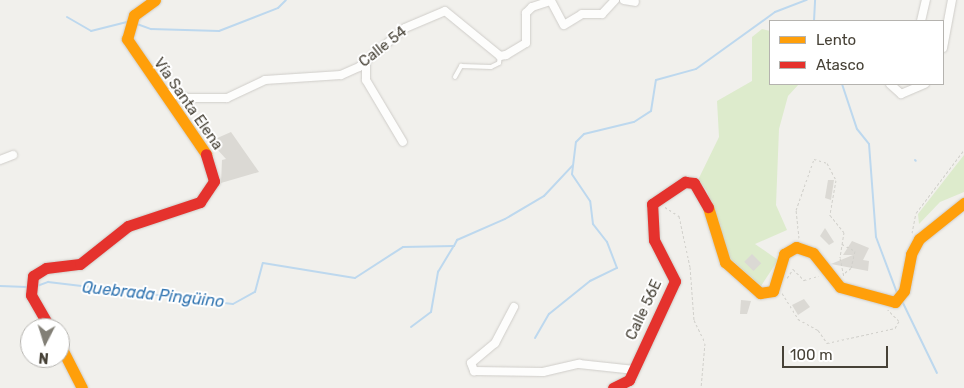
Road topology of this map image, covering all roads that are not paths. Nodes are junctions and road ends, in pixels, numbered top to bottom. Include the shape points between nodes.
1 (155, 0) edge
2 (615, 0) edge
3 (624, 0) edge
4 (926, 0) edge
5 (952, 0) edge
6 (635, 2) dead end
7 (921, 20) edge
8 (944, 43) edge
9 (500, 56) junction
10 (366, 61) junction
11 (455, 76) dead end
12 (891, 85) edge
13 (923, 85) edge
14 (162, 92) junction
15 (403, 142) dead end
16 (13, 155) dead end
17 (0, 160) edge
18 (964, 203) edge
19 (514, 307) dead end
20 (44, 318) edge
21 (70, 365) edge
22 (635, 370) junction
23 (82, 388) edge
24 (613, 388) edge

1 - 14 street, Vía Santa Elena via 134,15 128,27 132,50
2 - 9 street via 602,14 582,14 564,25 551,1 532,6 526,13 526,43
3 - 6 street
4 - 7 street
5 - 8 street
9 - 10 street, Calle 54 via 445,11 405,28
9 - 11 lane via 499,63 491,67 460,66
10 - 14 street, Calle 54 via 341,75 265,80 227,98 188,98
10 - 15 street via 366,80
12 - 13 street via 901,94
14 - 20 street, Vía Santa Elena via 214,170 207,195 200,202 128,226 80,264 46,268 33,276 31,295
16 - 17 street
18 - 22 street, Calle 56E via 919,239 911,254 898,299 883,303 840,287 813,253 797,247 784,254 776,286 760,293 725,262 717,248 707,204 694,183 685,182 652,204 654,240 675,281
19 - 22 street via 495,343 471,363 474,371 543,372 579,364
21 - 23 street
22 - 24 street, Calle 56E via 629,380

